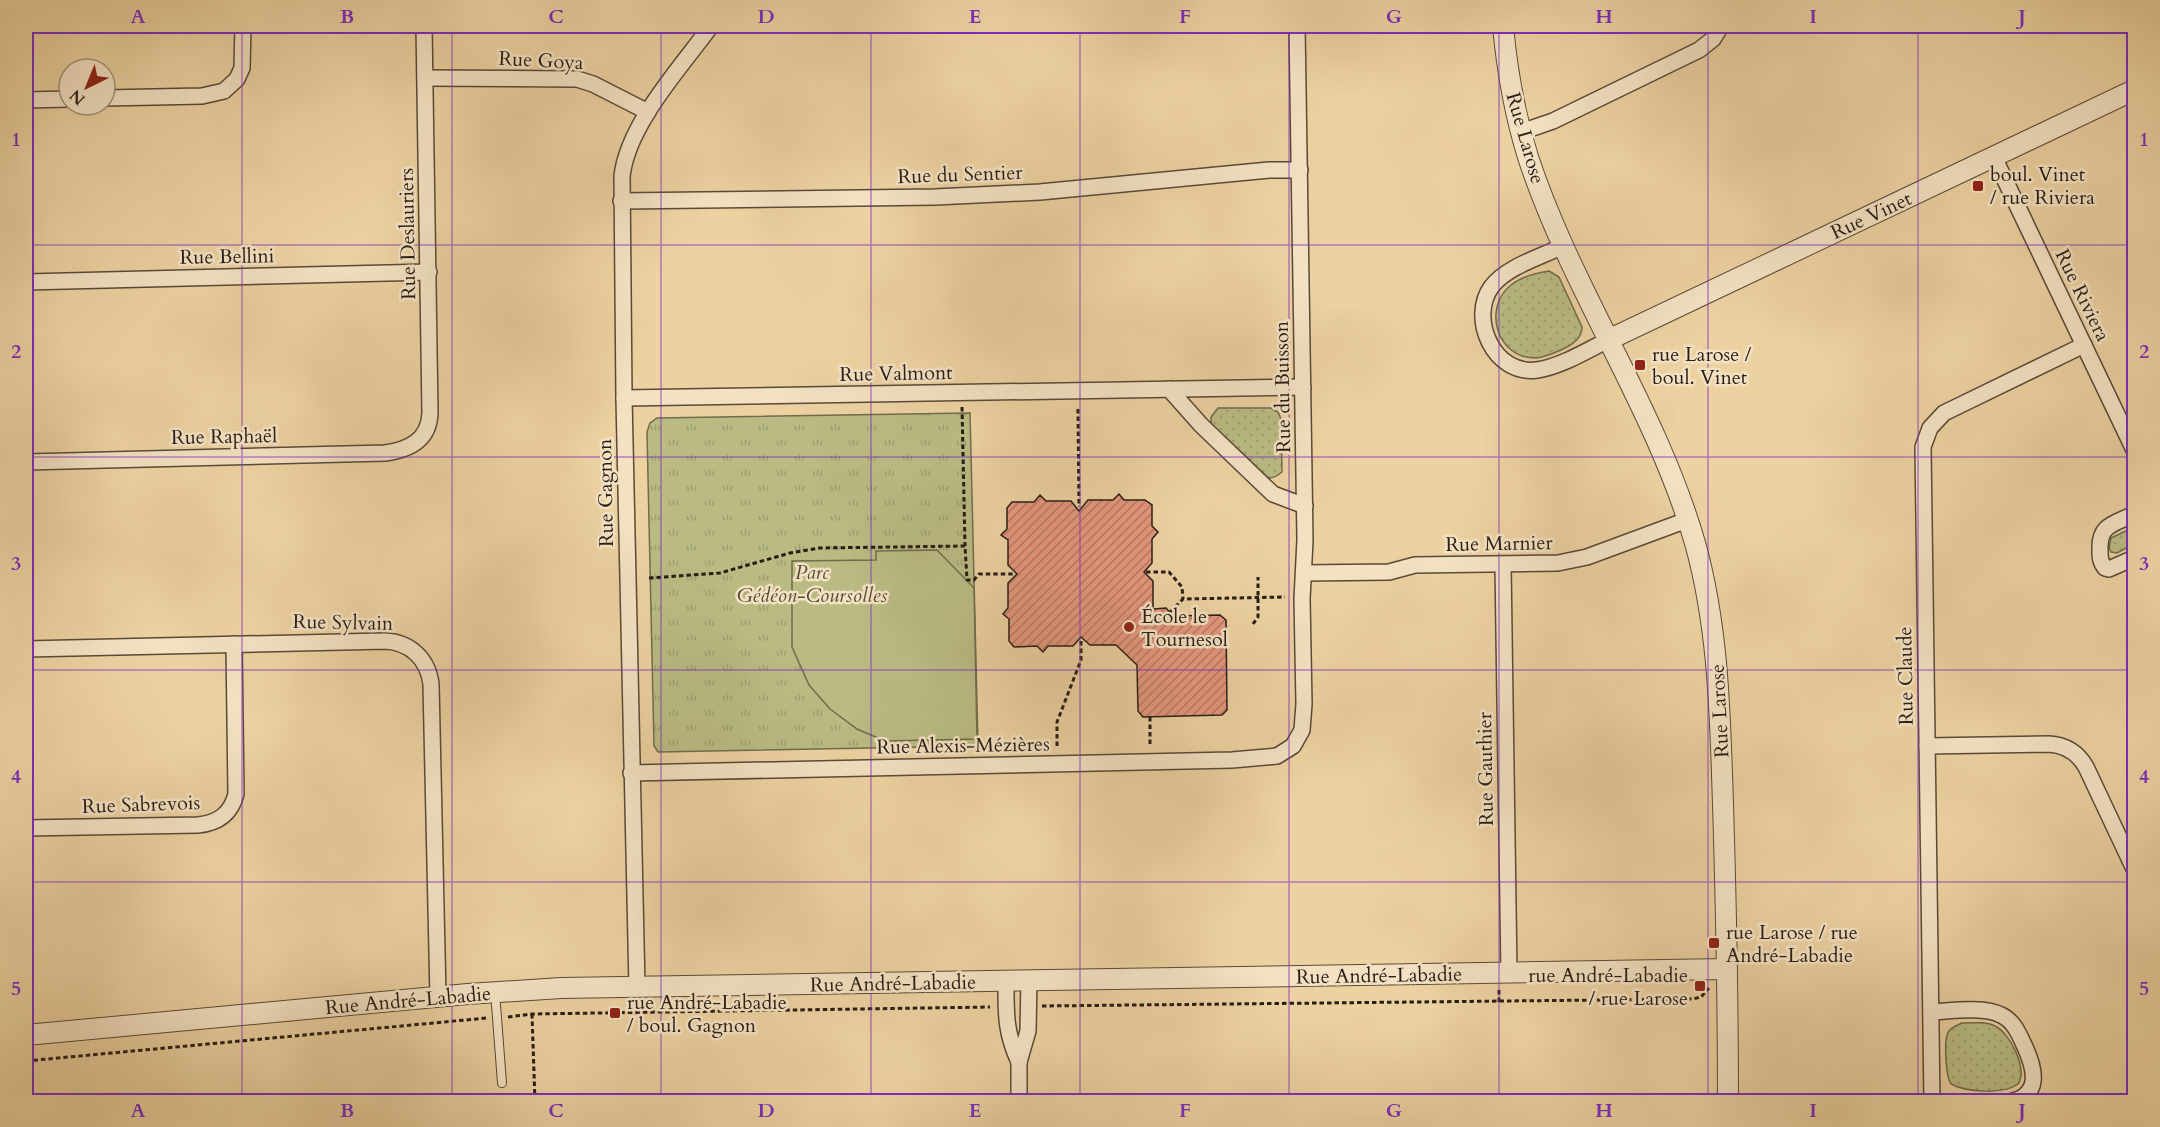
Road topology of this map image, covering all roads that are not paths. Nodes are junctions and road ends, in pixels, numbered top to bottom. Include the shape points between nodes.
1 (243, 26) edge
2 (424, 26) edge
3 (711, 26) edge
4 (1297, 26) edge
5 (1503, 26) edge
6 (1721, 26) edge
7 (425, 78) junction
8 (2134, 90) edge
9 (117, 98) edge
10 (57, 99) edge
11 (26, 100) edge
12 (648, 112) junction
13 (1521, 132) junction
14 (1994, 157) junction
15 (1299, 170) junction
16 (621, 201) junction
17 (1563, 246) junction
18 (429, 272) junction
19 (26, 282) edge
20 (1608, 340) junction
21 (2084, 345) junction
22 (1303, 387) junction
23 (1169, 389) junction
24 (624, 398) junction
25 (420, 439) joint
26 (2134, 450) edge
27 (26, 462) edge
28 (1305, 506) junction
29 (2134, 514) edge
30 (1687, 520) junction
31 (2134, 558) edge
32 (1503, 565) junction
33 (1304, 573) junction
34 (234, 644) junction
35 (26, 649) edge
36 (1293, 746) joint
37 (1928, 746) junction
38 (631, 773) junction
39 (26, 828) edge
40 (2134, 869) edge
41 (1727, 969) junction
42 (1006, 980) junction
43 (1029, 980) junction
44 (1504, 981) junction
45 (636, 987) junction
46 (495, 992) junction
47 (438, 997) junction
48 (1931, 1011) junction
49 (26, 1035) edge
50 (1019, 1062) junction
51 (502, 1083) dead end
52 (1019, 1101) edge
53 (1728, 1101) edge
54 (1932, 1101) edge
55 (2009, 1101) edge

1 - 9 street via 242,68 237,79 219,93
2 - 7 street, Rue Deslauriers
3 - 12 street, Rue Gagnon
4 - 15 street, Rue du Buisson
5 - 13 street, Rue Larose
6 - 13 street via 1699,50 1553,121
7 - 12 street, Rue Goya via 577,80
7 - 18 street, Rue Deslauriers
8 - 14 street, Rue Vinet
10 - 11 street
12 - 16 street, Rue Gagnon via 627,150
13 - 17 street, Rue Larose
14 - 20 street, Rue Vinet
14 - 21 street, Rue Riviera
15 - 16 street, Rue du Sentier via 935,197
15 - 22 street, Rue du Buisson
16 - 24 street, Rue Gagnon
17 - 20 street, Rue Larose
17 - 20 street via 1515,268 1494,283 1482,306 1486,335 1500,357 1526,370 1548,368
18 - 19 street, Rue Bellini
18 - 25 street, Rue Deslauriers via 430,418
20 - 30 street, Rue Larose via 1666,463
21 - 26 street, Rue Riviera
21 - 37 street, Rue Claude via 1950,410 1939,417 1927,434 1923,458
22 - 23 street, Rue Valmont
22 - 28 street, Rue du Buisson
23 - 24 street, Rue Valmont
23 - 28 street via 1273,494
24 - 38 street, Rue Gagnon
25 - 27 street, Rue Raphaël via 406,449 385,453
28 - 33 street, Rue du Buisson
29 - 31 street via 2105,529 2100,541 2105,568
30 - 32 street, Rue Marnier via 1577,560
30 - 41 street, Rue Larose via 1707,593 1718,673
32 - 33 street, Rue Marnier via 1414,565 1389,572
32 - 44 street, Rue Gauthier
33 - 36 street, Rue du Buisson via 1304,718
34 - 35 street, Rue Sylvain
34 - 39 street, Rue Sabrevois via 237,794 223,817 207,824
34 - 47 street, Rue Sylvain via 391,641 409,647 423,660 431,684
36 - 38 street, Rue Alexis-Mézières via 1272,757 1244,759
37 - 40 street via 2049,744 2071,750 2086,767
37 - 48 street, Rue Claude
38 - 45 street, Rue Gagnon
41 - 44 street, Rue André-Labadie
41 - 53 street, Rue Larose
42 - 43 street, Rue André-Labadie
42 - 45 street, Rue André-Labadie
42 - 50 street via 1007,1029
43 - 44 street, Rue André-Labadie
43 - 50 street via 1029,1030
45 - 46 street, Rue André-Labadie
46 - 47 street, Rue André-Labadie
46 - 51 lane
47 - 49 street, Rue André-Labadie
48 - 54 street, Rue Claude
48 - 55 street via 1991,1011 2012,1023 2035,1071 2025,1094
50 - 52 street

